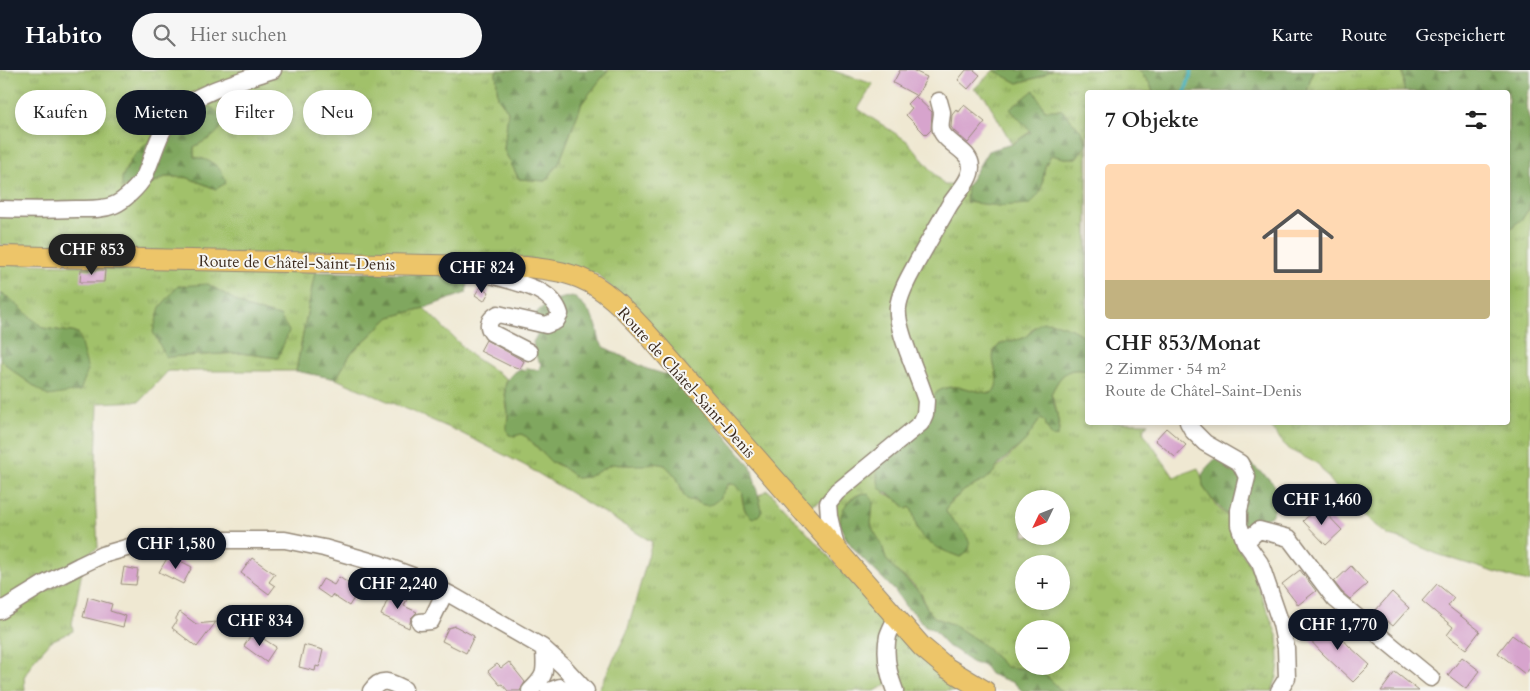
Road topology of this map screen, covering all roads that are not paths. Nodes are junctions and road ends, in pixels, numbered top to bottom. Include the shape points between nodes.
1 (273, 70) edge
2 (939, 101) dead end
3 (0, 209) edge
4 (0, 256) edge
5 (468, 266) junction
6 (529, 352) dead end
7 (1190, 427) edge
8 (828, 503) junction
9 (804, 513) junction
10 (1245, 542) junction
11 (837, 551) junction
12 (445, 592) junction
13 (0, 611) edge
14 (896, 618) junction
15 (420, 622) dead end
16 (544, 649) junction
17 (1431, 678) dead end
18 (1286, 687) edge
19 (404, 689) dead end
20 (371, 691) edge
21 (530, 691) edge
22 (549, 691) edge
23 (569, 691) edge
24 (586, 691) edge
25 (894, 691) edge
26 (985, 691) edge

1 - 3 street via 214,90 185,104 163,131 143,179 115,205 102,209
2 - 8 street via 942,110 940,128 970,160 971,176 933,233 905,285 898,308 900,329 926,401 925,414 921,423
4 - 5 main road, Route de Châtel-Saint-Denis
5 - 6 street via 487,275 531,287 558,306 560,314 556,321 546,325 498,314 491,318 488,324 492,333
5 - 9 main road, Route de Châtel-Saint-Denis via 554,271 581,278 601,290 644,330
7 - 10 street via 1205,443 1240,463 1247,477 1239,510 1239,524
8 - 9 street
8 - 11 street
9 - 11 main road, Route de Châtel-Saint-Denis
10 - 17 street via 1259,530 1289,538 1335,599
10 - 18 street via 1260,563 1281,624 1286,648
11 - 14 main road, Route de Châtel-Saint-Denis
12 - 13 street via 380,564 285,540 169,540 140,544 102,556 44,584
12 - 15 street via 431,621
12 - 16 street
14 - 25 street via 888,636 886,656
14 - 26 main road, Route de Châtel-Saint-Denis via 947,668
16 - 21 street via 542,680
16 - 24 street
19 - 20 street via 391,682 382,682
22 - 23 street via 560,687

